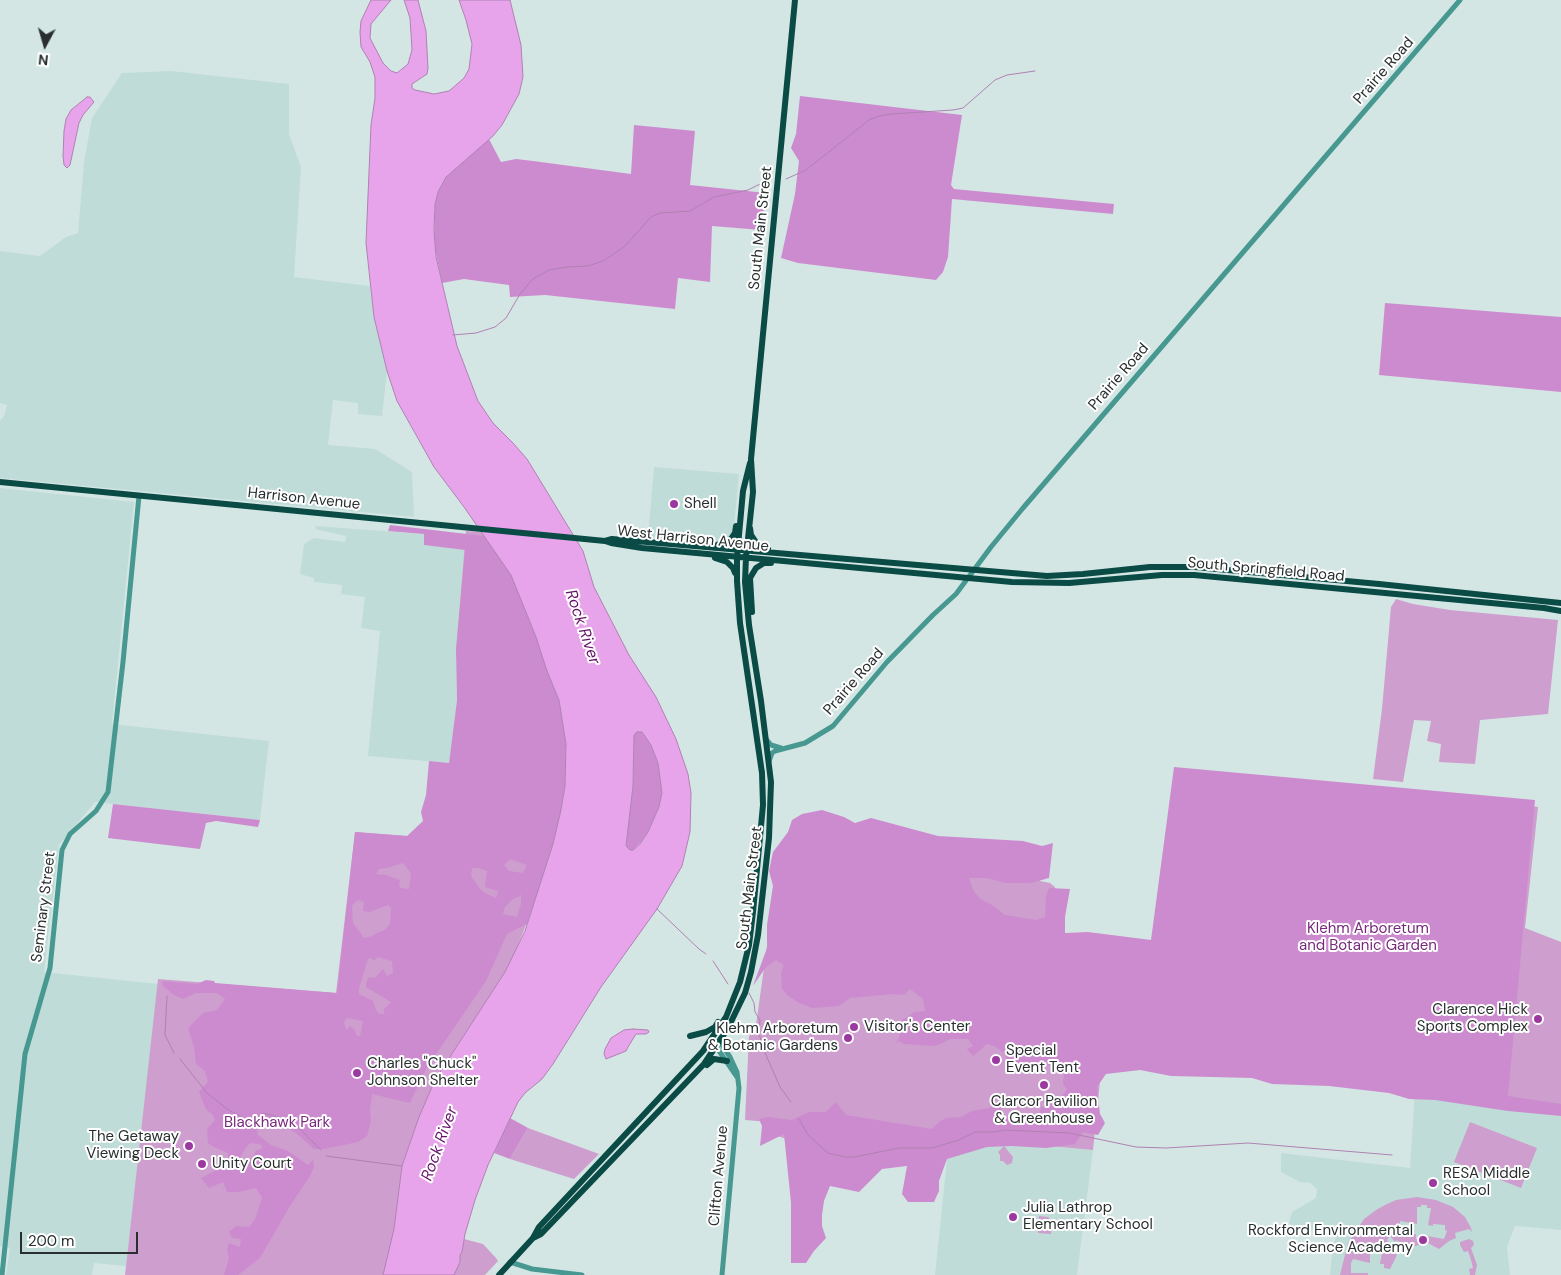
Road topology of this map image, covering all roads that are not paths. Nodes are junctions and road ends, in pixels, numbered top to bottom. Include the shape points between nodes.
1 (794, 0) edge
2 (1452, 0) edge
3 (1459, 2) edge
4 (751, 459) junction
5 (746, 474) junction
6 (0, 482) edge
7 (140, 496) junction
8 (750, 520) junction
9 (605, 541) junction
10 (703, 546) junction
11 (660, 549) junction
12 (738, 549) junction
13 (746, 550) junction
14 (737, 557) junction
15 (746, 558) junction
16 (839, 558) junction
17 (789, 562) junction
18 (974, 570) junction
19 (969, 578) junction
20 (737, 581) junction
21 (1561, 603) edge
22 (1561, 612) edge
23 (751, 639) junction
24 (766, 738) junction
25 (782, 748) junction
26 (769, 761) junction
27 (746, 957) junction
28 (690, 1036) dead end
29 (716, 1043) junction
30 (727, 1061) junction
31 (738, 1078) junction
32 (687, 1082) junction
33 (533, 1238) junction
34 (510, 1262) junction
35 (2, 1275) edge
36 (499, 1275) edge
37 (582, 1275) edge
38 (722, 1275) edge

1 - 4 main road, South Main Street
2 - 3 street
3 - 18 street, Prairie Road via 1028,501
4 - 5 main road, South Main Street
4 - 8 main road, South Main Street
5 - 10 main road via 741,485 733,537 720,544
5 - 12 main road, South Main Street
6 - 7 main road, Harrison Avenue
7 - 9 main road, Harrison Avenue
7 - 35 street, Seminary Street via 108,792 96,811 70,834 62,850 50,968 25,1054
8 - 13 main road, South Main Street
8 - 16 main road via 751,535 757,544 765,548
9 - 10 main road, West Harrison Avenue
9 - 11 main road, West Harrison Avenue
10 - 12 main road, West Harrison Avenue
11 - 14 main road, West Harrison Avenue
11 - 20 main road via 674,554 724,560 733,568
12 - 13 main road, West Harrison Avenue
12 - 14 main road, South Main Street
13 - 15 main road, South Main Street
13 - 16 main road, West Harrison Avenue
14 - 15 main road, West Harrison Avenue
14 - 20 main road, South Main Street
15 - 17 main road, West Harrison Avenue
15 - 23 main road, South Main Street
16 - 18 main road, West Harrison Avenue
17 - 19 main road, West Harrison Avenue
17 - 23 main road via 764,564 752,574
18 - 19 street, Prairie Road
18 - 21 main road, South Springfield Road via 1053,576 1150,567 1195,567
19 - 22 main road, South Springfield Road via 1047,583 1194,575
19 - 25 street, Prairie Road via 887,662 833,726 805,743
20 - 27 main road, South Main Street via 763,789 761,834
23 - 24 main road, South Main Street
24 - 25 street via 770,745
24 - 26 main road, South Main Street
25 - 26 street via 772,754
26 - 29 main road, South Main Street via 769,838 755,954 745,994 728,1028
27 - 28 main road via 718,1024 706,1032
27 - 29 main road, South Main Street via 740,982
29 - 30 street
29 - 31 street, Clifton Avenue via 736,1068
29 - 32 main road, South Main Street
29 - 33 main road, South Main Street via 539,1227
30 - 31 street
30 - 32 main road via 711,1060
31 - 38 street, Clifton Avenue
32 - 33 main road, South Main Street via 542,1234
33 - 34 main road, South Main Street
34 - 36 main road, South Main Street
34 - 37 street via 532,1269

